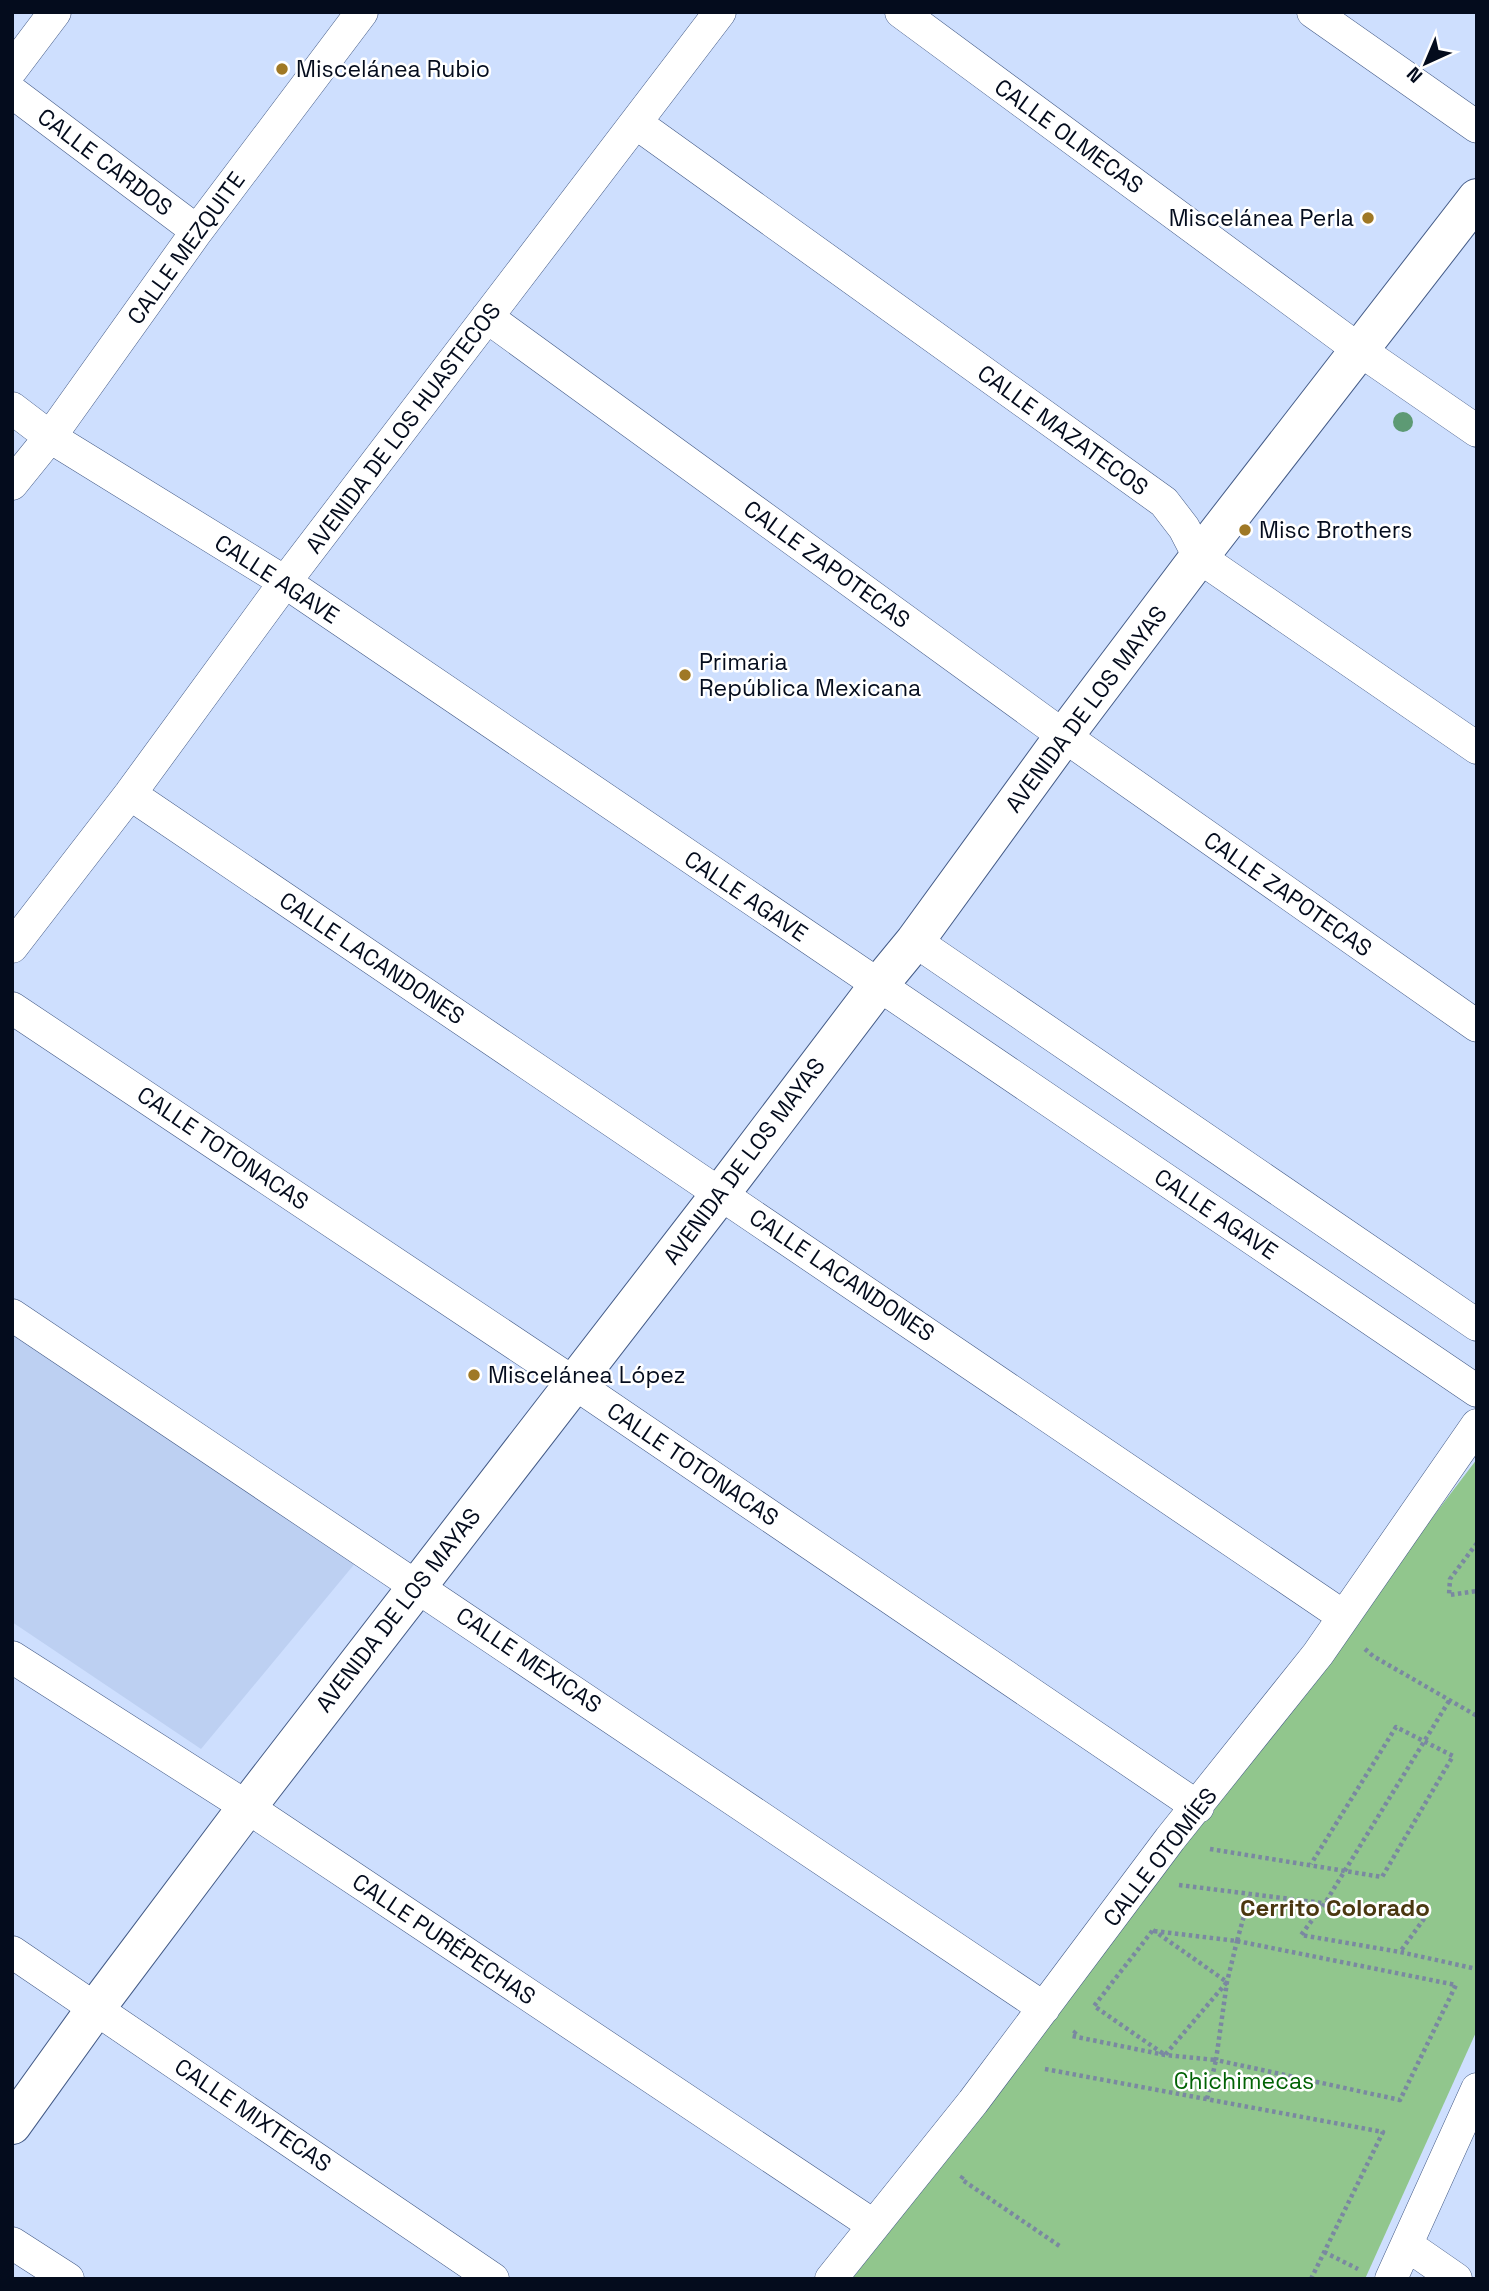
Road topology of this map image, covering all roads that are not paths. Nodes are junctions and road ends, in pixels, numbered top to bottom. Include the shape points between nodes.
1 (55, 12) edge
2 (362, 12) edge
3 (720, 12) edge
4 (901, 12) edge
5 (1313, 12) edge
6 (12, 69) edge
7 (12, 92) edge
8 (636, 123) junction
9 (1477, 127) edge
10 (1477, 198) edge
11 (197, 231) junction
12 (488, 317) junction
13 (1358, 349) junction
14 (12, 408) edge
15 (1477, 431) edge
16 (50, 437) junction
17 (12, 484) edge
18 (1199, 557) junction
19 (285, 582) junction
20 (1065, 736) junction
21 (1477, 748) edge
22 (130, 794) junction
23 (915, 941) junction
24 (12, 947) edge
25 (878, 986) junction
26 (12, 1008) edge
27 (1477, 1026) edge
28 (721, 1193) junction
29 (12, 1315) edge
30 (1477, 1325) edge
31 (574, 1383) junction
32 (1477, 1391) edge
33 (1477, 1425) edge
34 (418, 1585) junction
35 (1343, 1616) junction
36 (12, 1657) edge
37 (247, 1807) junction
38 (1198, 1807) junction
39 (12, 1952) edge
40 (96, 2008) junction
41 (1044, 2008) junction
42 (1477, 2089) edge
43 (12, 2125) edge
44 (873, 2225) junction
45 (12, 2243) edge
46 (1407, 2245) junction
47 (1379, 2276) edge
48 (68, 2279) edge
49 (493, 2279) edge
50 (831, 2279) edge
51 (1456, 2279) edge

1 - 6 street
2 - 11 street, CALLE MEZQUITE
3 - 8 street, AVENIDA DE LOS HUASTECOS
4 - 13 street, CALLE OLMECAS
5 - 9 street
7 - 11 street, CALLE CARDOS
8 - 12 street, AVENIDA DE LOS HUASTECOS
8 - 18 street, CALLE MAZATECOS via 1164,502
10 - 13 street, AVENIDA DE LOS MAYAS
11 - 16 street, CALLE MEZQUITE
12 - 19 street, AVENIDA DE LOS HUASTECOS
12 - 20 street, CALLE ZAPOTECAS
13 - 15 street, CALLE OLMECAS
13 - 18 street, AVENIDA DE LOS MAYAS
14 - 16 street, CALLE AGAVE
16 - 17 street, CALLE MEZQUITE
16 - 19 street, CALLE AGAVE
18 - 20 street, AVENIDA DE LOS MAYAS
18 - 21 street, CALLE MAZATECOS
19 - 22 street, AVENIDA DE LOS HUASTECOS
19 - 25 street, CALLE AGAVE
20 - 23 street, AVENIDA DE LOS MAYAS
20 - 27 street, CALLE ZAPOTECAS
22 - 24 street, AVENIDA DE LOS HUASTECOS
22 - 28 street, CALLE LACANDONES
23 - 25 street, AVENIDA DE LOS MAYAS
23 - 30 street
25 - 28 street, AVENIDA DE LOS MAYAS
25 - 32 street, CALLE AGAVE
26 - 31 street, CALLE TOTONACAS
28 - 31 street, AVENIDA DE LOS MAYAS
28 - 35 street, CALLE LACANDONES
29 - 34 street, CALLE MEXICAS
31 - 34 street, AVENIDA DE LOS MAYAS
31 - 38 street, CALLE TOTONACAS
33 - 35 street, CALLE OTOMÍES
34 - 37 street, AVENIDA DE LOS MAYAS
34 - 41 street, CALLE MEXICAS
35 - 38 street, CALLE OTOMÍES
36 - 37 street, CALLE PURÉPECHAS
37 - 40 street, AVENIDA DE LOS MAYAS
37 - 44 street, CALLE PURÉPECHAS
38 - 41 street, CALLE OTOMÍES
39 - 40 street, CALLE MIXTECAS
40 - 43 street, AVENIDA DE LOS MAYAS
40 - 49 street, CALLE MIXTECAS
41 - 44 street, CALLE OTOMÍES
42 - 46 street
44 - 50 street, CALLE OTOMÍES
45 - 48 street
46 - 47 street
46 - 51 street

